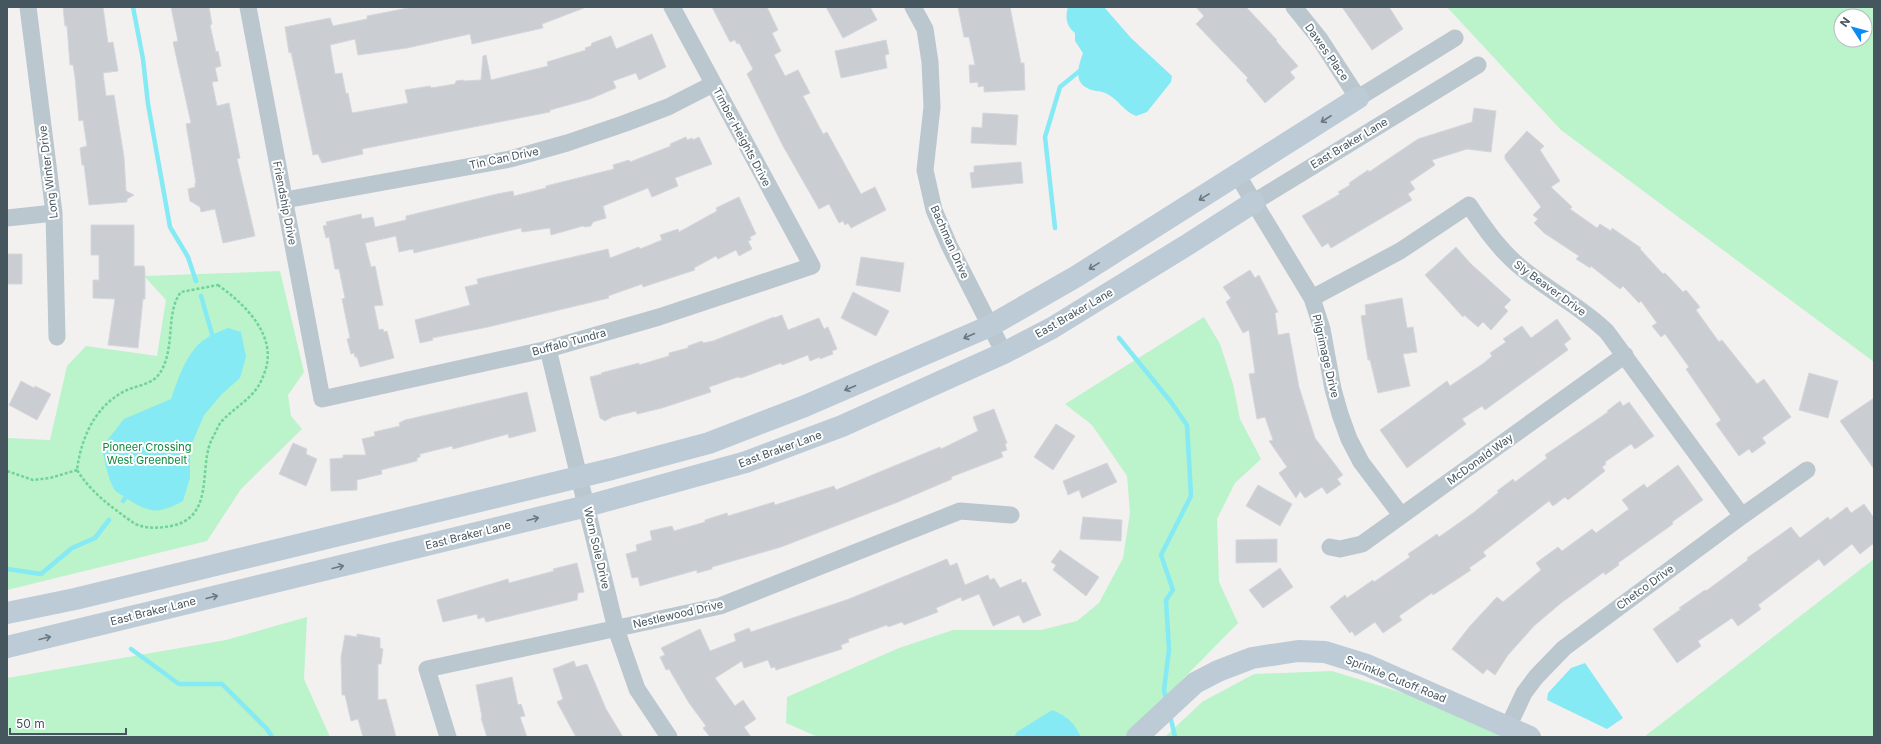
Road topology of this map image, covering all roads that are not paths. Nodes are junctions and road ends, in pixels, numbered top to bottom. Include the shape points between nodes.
1 (28, 7) edge
2 (248, 7) edge
3 (672, 7) edge
4 (913, 7) edge
5 (1294, 7) edge
6 (1455, 38) dead end
7 (1478, 65) dead end
8 (714, 84) junction
9 (1358, 98) junction
10 (1238, 176) junction
11 (285, 200) junction
12 (1254, 202) junction
13 (54, 213) junction
14 (7, 218) edge
15 (812, 266) joint
16 (1312, 298) junction
17 (990, 326) junction
18 (56, 338) dead end
19 (548, 349) junction
20 (1004, 353) junction
21 (1625, 355) junction
22 (322, 399) joint
23 (1807, 470) dead end
24 (579, 477) junction
25 (587, 506) junction
26 (1011, 515) dead end
27 (1401, 515) junction
28 (1742, 516) junction
29 (1330, 547) dead end
30 (7, 613) edge
31 (616, 629) junction
32 (7, 647) edge
33 (1508, 727) junction
34 (1143, 731) edge
35 (448, 737) edge
36 (669, 737) edge
37 (1530, 737) edge

1 - 13 street, Long Winter Drive
2 - 11 street, Friendship Drive
3 - 8 street, Timber Heights Drive
4 - 17 street, Bachman Drive via 925,29 930,62 932,108 925,170 934,210
5 - 9 street, Dawes Place via 1319,38
6 - 9 street
7 - 12 street, East Braker Lane
8 - 11 street, Tin Can Drive via 668,107 623,124 510,159
8 - 15 street, Timber Heights Drive
9 -> 10 street
10 - 12 street, Pilgrimage Drive
10 -> 17 street via 1077,276
11 - 22 street, Friendship Drive
12 - 16 street, Pilgrimage Drive
12 - 20 street, East Braker Lane via 1181,250 1052,328
13 - 14 street
13 - 18 street, Long Winter Drive
15 - 19 street, Buffalo Tundra via 659,317
16 - 21 street, Sly Beaver Drive via 1400,252 1469,205 1510,259 1592,318 1608,332
16 - 27 street, Pilgrimage Drive via 1349,439 1361,462
17 - 20 street, Bachman Drive
17 -> 24 street via 820,400 709,443
19 - 22 street, Buffalo Tundra
19 - 24 street, Worn Sole Drive
20 - 25 street, East Braker Lane via 842,426 746,462
21 - 27 street, McDonald Way
21 - 28 street, Sly Beaver Drive
23 - 28 street, Chetco Drive
24 - 25 street, Worn Sole Drive
24 - 30 street via 75,599
25 - 31 street, Worn Sole Drive
32 -> 25 street, East Braker Lane
26 - 31 street, Nestlewood Drive via 960,511 720,606
27 - 29 street, McDonald Way via 1362,544 1340,549
28 - 33 street, Chetco Drive via 1564,648 1524,693
31 - 35 street, Nestlewood Drive via 427,669
31 - 36 street, Worn Sole Drive via 637,689
33 - 34 street, Sprinkle Cutoff Road via 1367,665 1325,652 1298,651 1252,658 1218,671 1196,683
33 - 37 street, Sprinkle Cutoff Road

